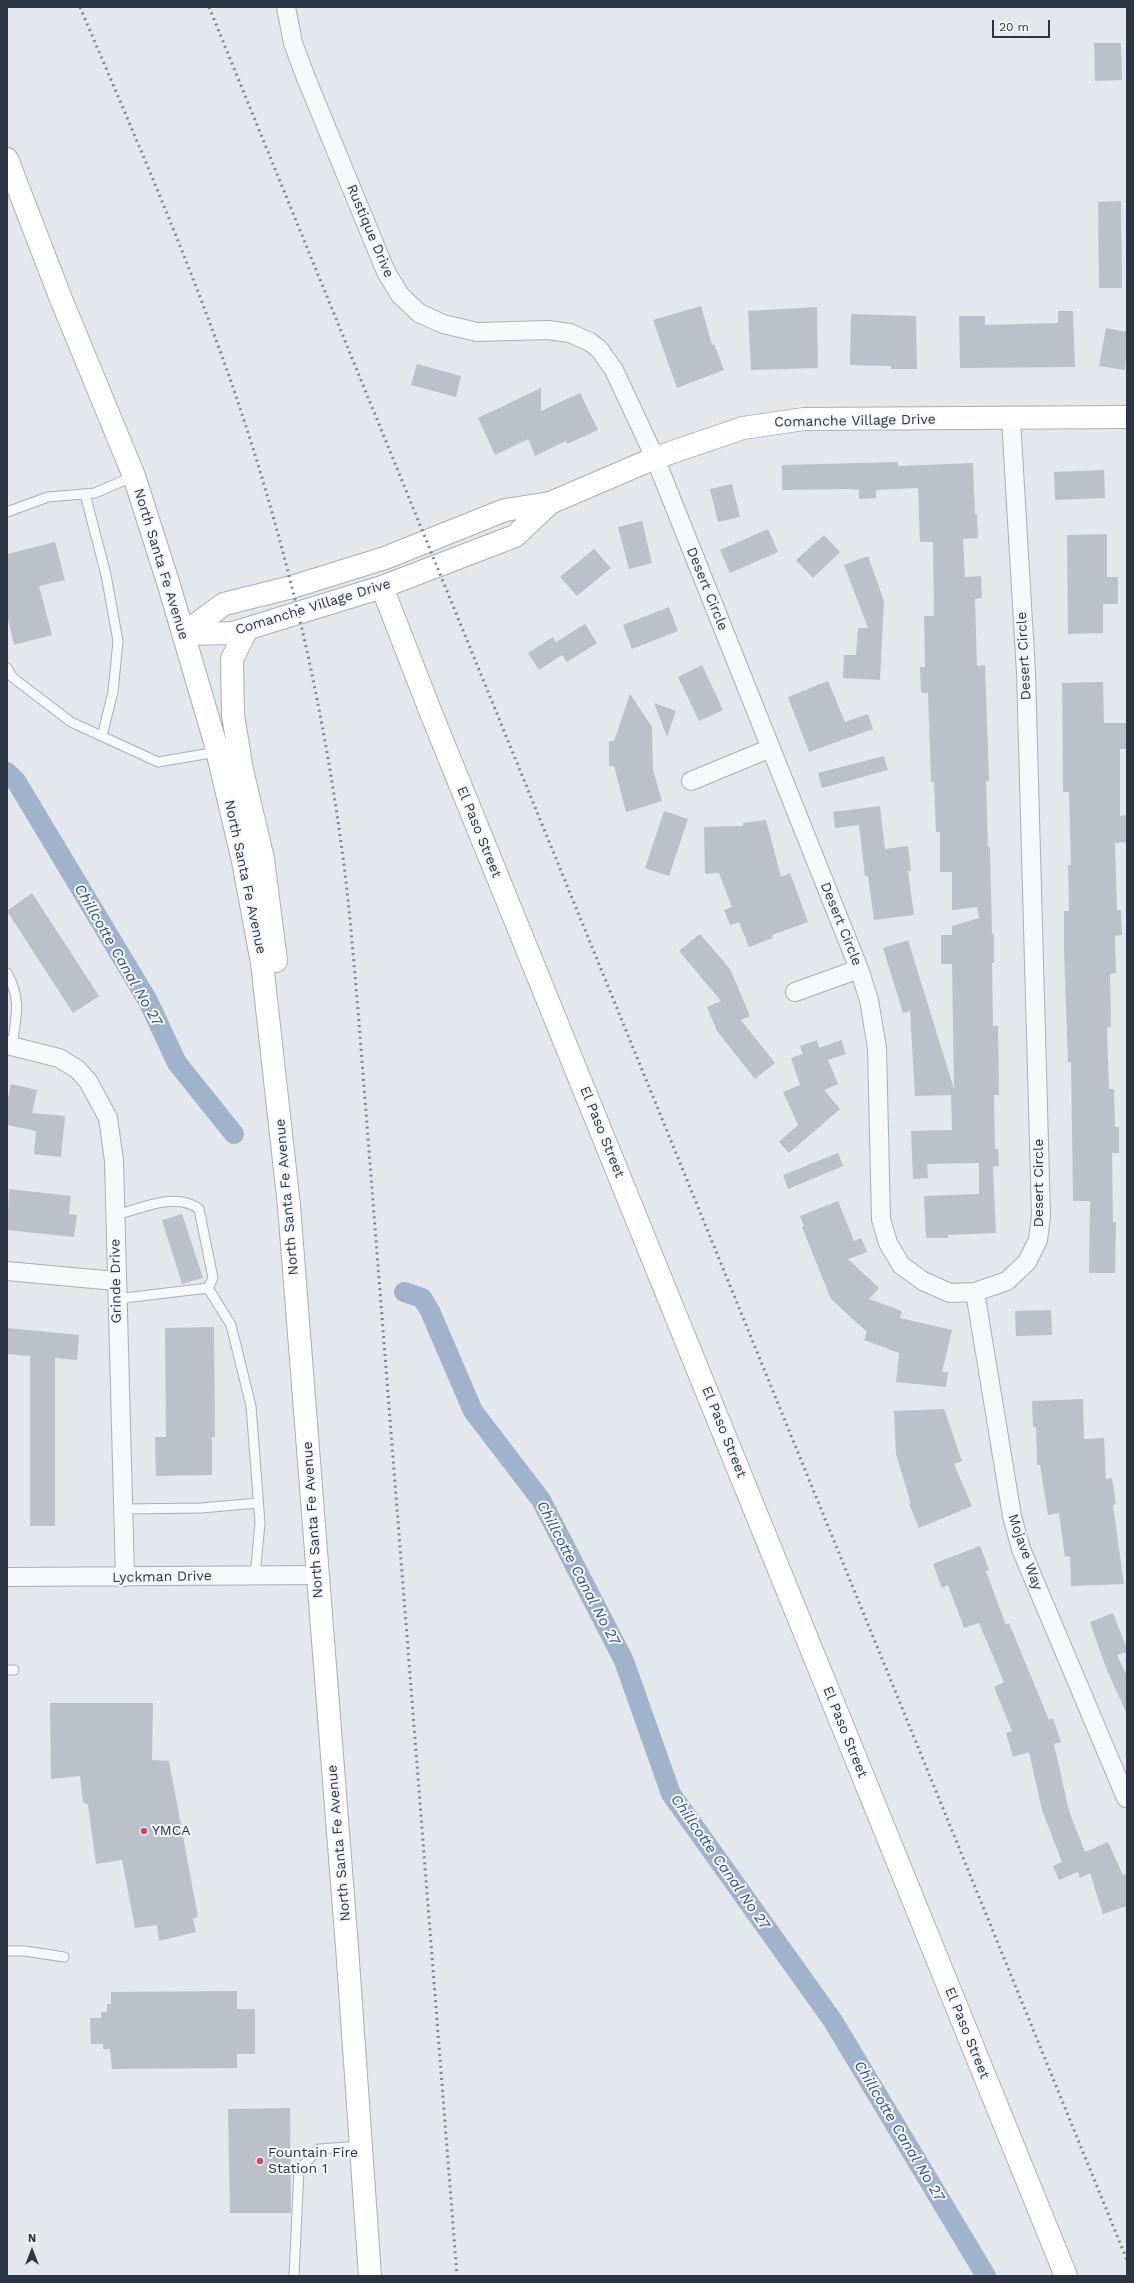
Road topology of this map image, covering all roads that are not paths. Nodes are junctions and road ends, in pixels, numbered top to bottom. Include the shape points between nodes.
1 (286, 7) edge
2 (7, 158) edge
3 (1127, 417) edge
4 (1011, 418) junction
5 (655, 458) junction
6 (134, 476) junction
7 (84, 494) junction
8 (550, 503) junction
9 (7, 512) edge
10 (382, 587) junction
11 (246, 629) junction
12 (183, 634) junction
13 (7, 668) edge
14 (102, 736) junction
15 (771, 748) junction
16 (218, 752) junction
17 (691, 780) dead end
18 (859, 969) junction
19 (7, 973) edge
20 (795, 992) dead end
21 (267, 999) junction
22 (9, 1045) edge
23 (114, 1216) junction
24 (7, 1271) edge
25 (208, 1288) junction
26 (116, 1290) junction
27 (975, 1292) junction
28 (258, 1502) junction
29 (123, 1509) junction
30 (317, 1575) junction
31 (255, 1576) junction
32 (125, 1577) junction
33 (7, 1578) edge
34 (1126, 1798) edge
35 (7, 1951) edge
36 (64, 1958) dead end
37 (361, 2146) junction
38 (294, 2276) edge
39 (370, 2276) edge
40 (1066, 2276) edge

1 - 5 street, Rustique Drive via 293,42 306,78 386,272 400,295 419,313 462,329 477,332 548,330 570,333 590,342 599,349 614,370
2 - 6 main road, North Santa Fe Avenue
3 - 4 main road, Comanche Village Drive
4 - 5 main road, Comanche Village Drive via 804,419 743,428
4 - 27 street, Desert Circle via 1026,673 1041,1216 1038,1240 1027,1262 1007,1282
5 - 8 main road, Comanche Village Drive
5 - 15 street, Desert Circle
6 - 7 lane via 94,493
6 - 12 main road, North Santa Fe Avenue
7 - 9 lane via 48,497
7 - 14 lane via 106,575 118,641 113,692
8 - 10 main road, Comanche Village Drive via 515,536
8 - 12 main road, Comanche Village Drive via 505,510 373,562 285,589 224,604
10 - 11 main road, Comanche Village Drive
10 - 40 main road, El Paso Street
11 - 12 main road, Comanche Village Drive via 233,633
11 - 21 main road via 232,659 234,715 242,770 263,859 276,962
12 - 16 main road, North Santa Fe Avenue
13 - 14 lane via 12,677 71,722
14 - 16 lane via 158,762
15 - 17 street
15 - 18 street, Desert Circle
16 - 21 main road, North Santa Fe Avenue via 243,861
18 - 20 street
18 - 27 street, Desert Circle via 869,1000 877,1048 881,1219 888,1243 901,1264 923,1282 950,1293
19 - 22 lane via 14,985 18,1004
21 - 30 main road, North Santa Fe Avenue via 289,1206
22 - 23 street, Grinde Drive via 60,1058 88,1081 108,1118 114,1161
23 - 25 lane via 171,1201 190,1202 199,1209 212,1263 213,1278
23 - 26 street, Grinde Drive
24 - 26 street
25 - 26 lane
25 - 28 lane via 231,1325 251,1406
26 - 29 street, Grinde Drive
27 - 34 street, Mojave Way via 1012,1516 1021,1548
28 - 29 lane via 201,1508
28 - 31 lane via 260,1523
29 - 32 street, Grinde Drive
30 - 31 street, Lyckman Drive
30 - 37 main road, North Santa Fe Avenue
31 - 32 street, Lyckman Drive
32 - 33 street, Lyckman Drive
35 - 36 lane via 25,1951
37 - 38 lane via 319,2149 299,2169
37 - 39 main road, North Santa Fe Avenue

